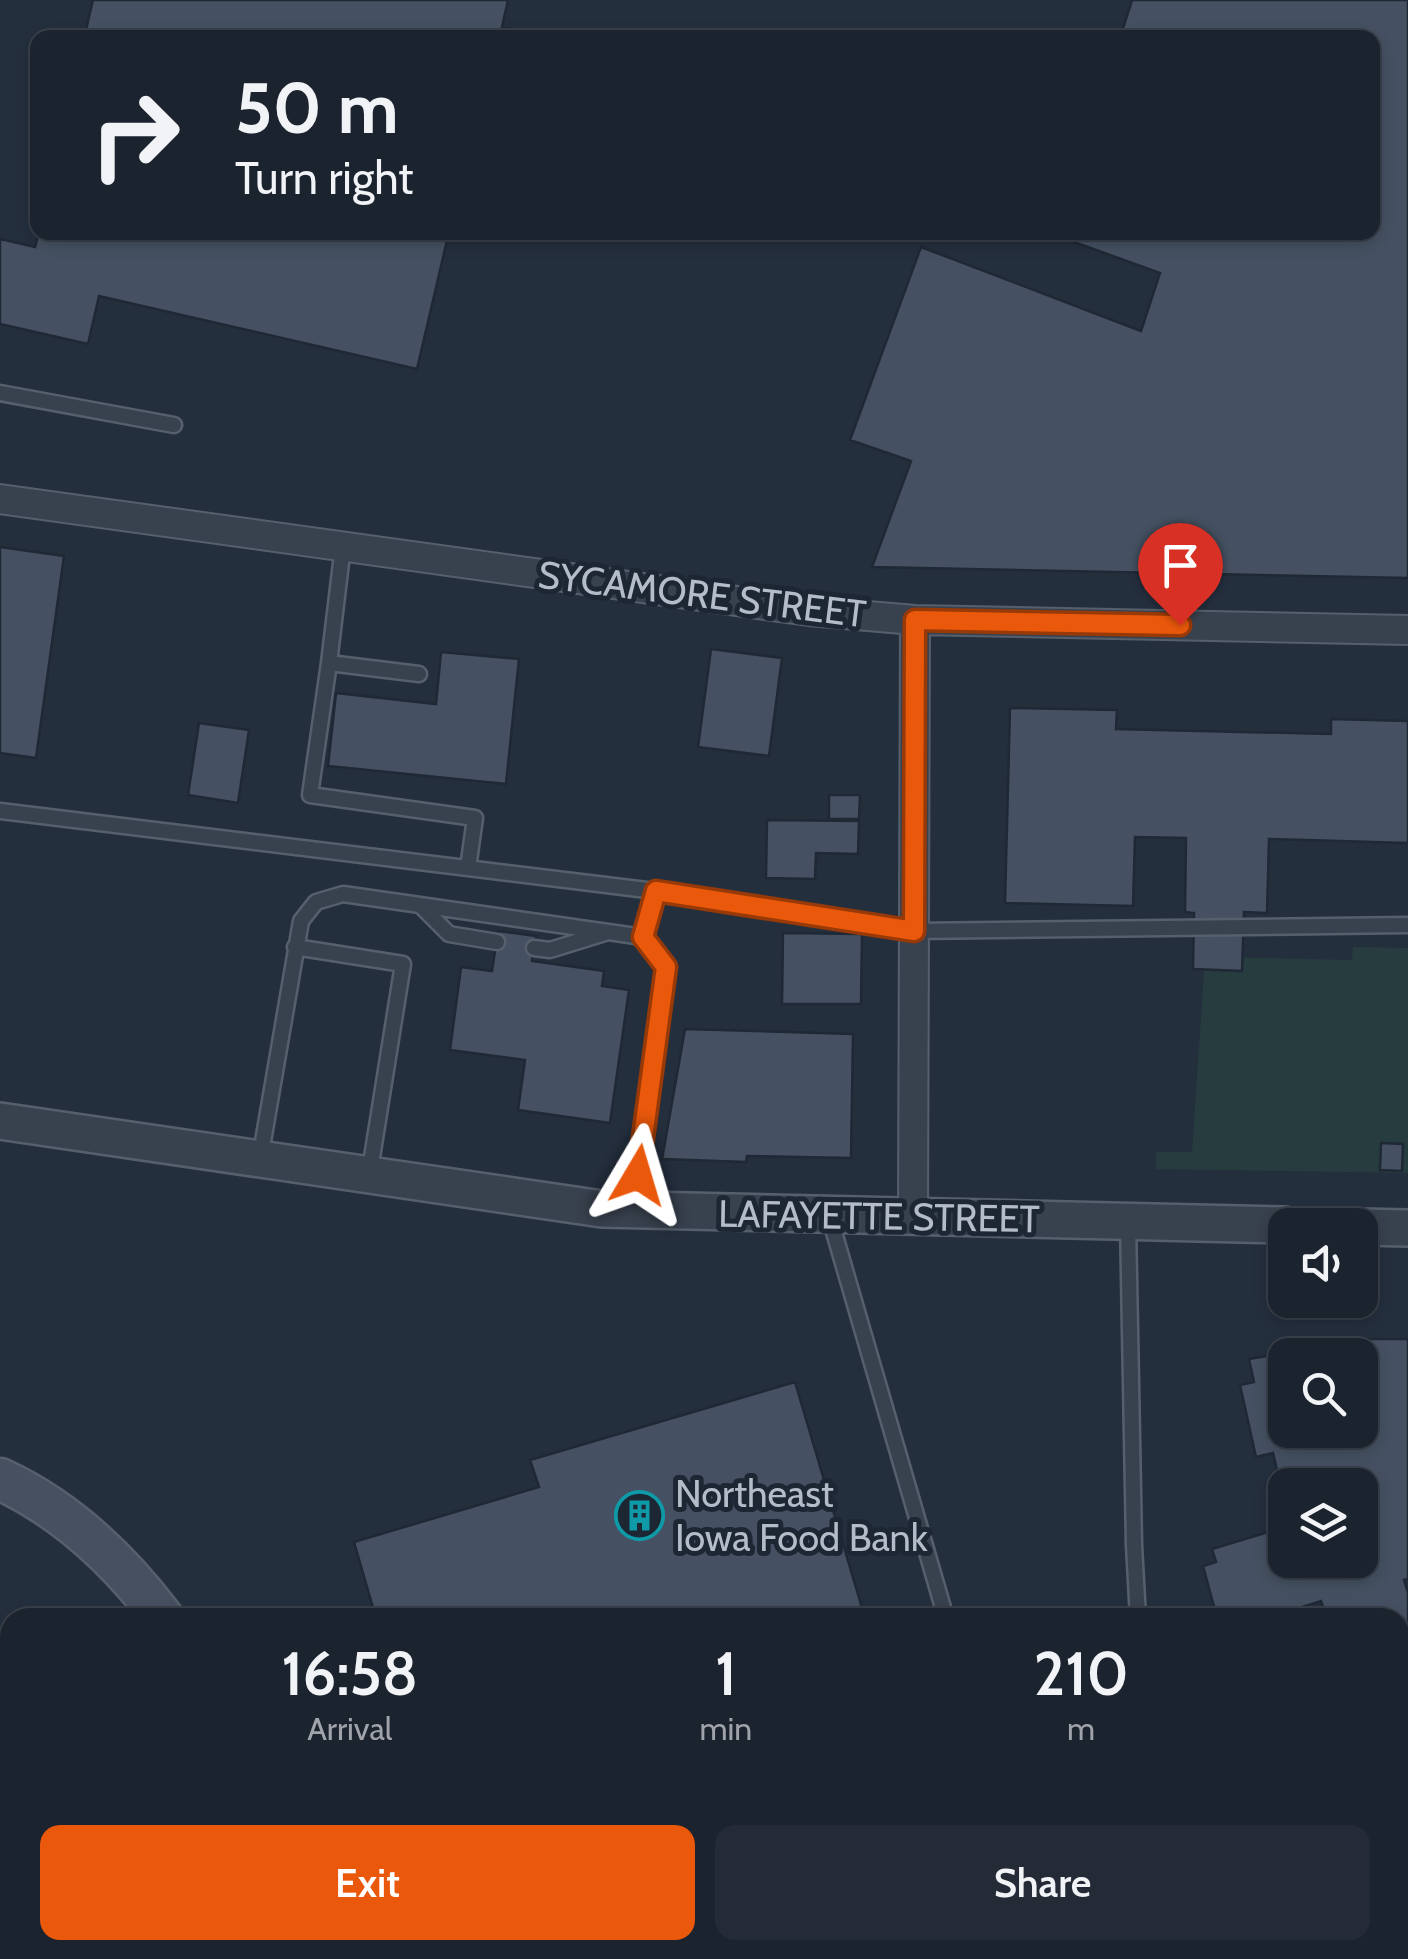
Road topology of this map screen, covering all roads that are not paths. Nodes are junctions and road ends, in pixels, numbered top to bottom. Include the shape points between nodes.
1 (0, 393) edge
2 (174, 425) dead end
3 (0, 498) edge
4 (343, 546) junction
5 (915, 620) junction
6 (1408, 630) edge
7 (329, 664) junction
8 (419, 674) dead end
9 (0, 810) edge
10 (468, 868) junction
11 (656, 891) junction
12 (418, 904) junction
13 (1408, 925) edge
14 (610, 931) junction
15 (914, 931) junction
16 (643, 937) junction
17 (497, 942) dead end
18 (295, 947) junction
19 (534, 948) dead end
20 (0, 1122) edge
21 (260, 1160) junction
22 (369, 1176) junction
23 (634, 1210) junction
24 (829, 1214) junction
25 (912, 1216) junction
26 (1128, 1222) junction
27 (1268, 1225) edge
28 (1378, 1227) edge
29 (1408, 1228) edge
30 (0, 1479) edge
31 (155, 1608) edge
32 (943, 1608) edge
33 (1137, 1608) edge

1 - 2 lane
3 - 4 street, SYCAMORE STREET
4 - 5 street, SYCAMORE STREET
4 - 7 lane
5 - 6 street, SYCAMORE STREET
5 - 15 street
7 - 8 lane
7 - 10 lane via 310,795 475,818
9 - 10 lane
10 - 11 lane
11 - 15 lane
11 - 16 lane
12 - 14 lane
12 - 17 lane via 449,934
12 - 18 lane via 343,894 316,902 301,920
13 - 15 lane
14 - 16 lane
14 - 19 lane via 550,950
15 - 25 street
16 - 23 lane via 666,967
18 - 21 lane
18 - 22 lane via 402,964
20 - 21 street, LAFAYETTE STREET
21 - 22 street, LAFAYETTE STREET
22 - 23 street, LAFAYETTE STREET
23 - 24 street, LAFAYETTE STREET
24 - 25 street, LAFAYETTE STREET
24 - 32 lane
25 - 26 street, LAFAYETTE STREET
26 - 27 street, LAFAYETTE STREET
26 - 33 lane
28 - 29 street
30 - 31 main road via 99,1546

